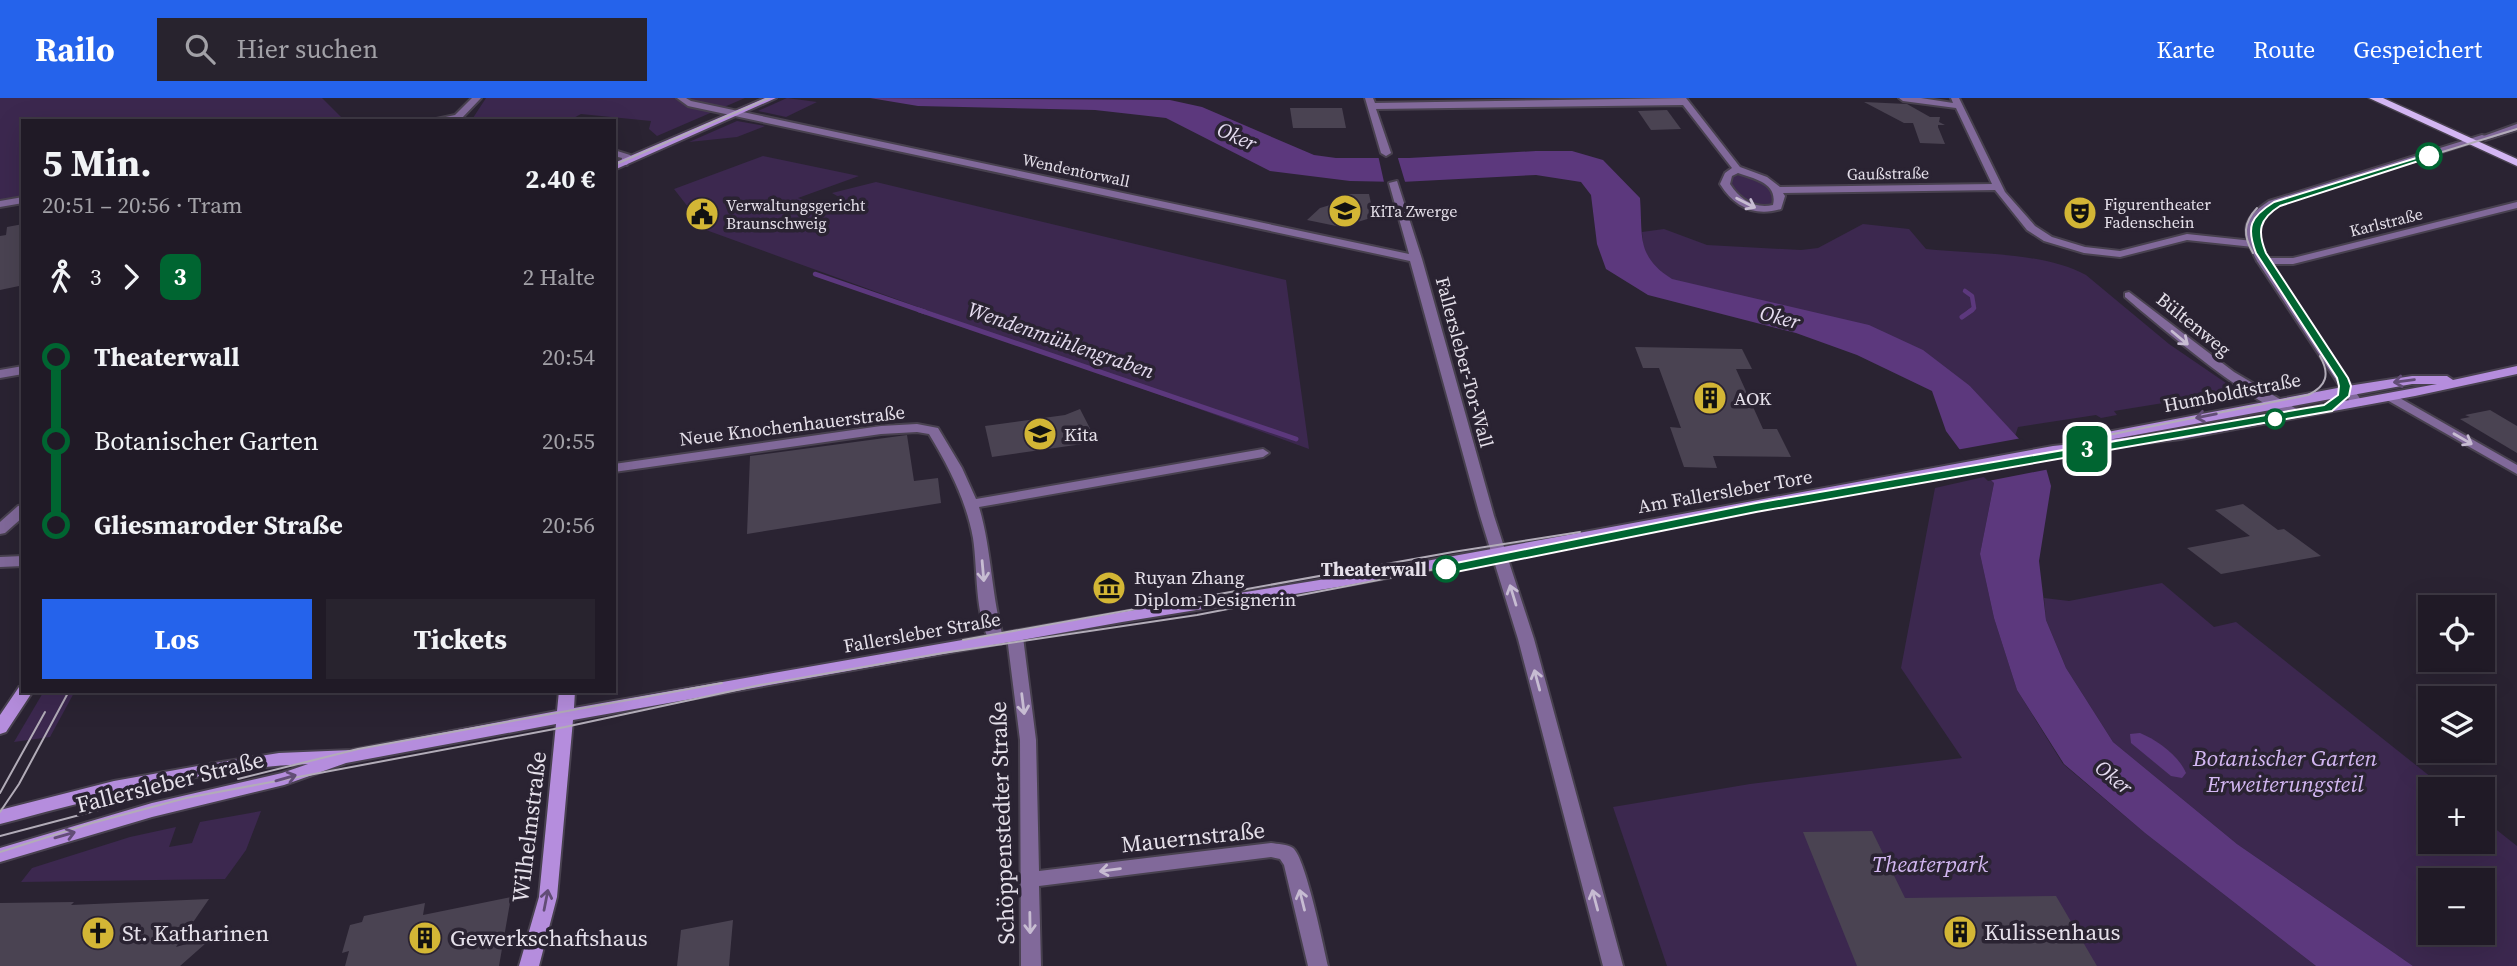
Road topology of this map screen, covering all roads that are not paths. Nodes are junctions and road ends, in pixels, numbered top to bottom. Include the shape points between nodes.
1 (477, 98) edge
2 (681, 98) edge
3 (761, 98) edge
4 (772, 98) edge
5 (1903, 98) edge
6 (2374, 98) edge
7 (2395, 98) edge
8 (1683, 100) edge
9 (1370, 102) edge
10 (1957, 102) edge
11 (732, 113) junction
12 (458, 117) junction
13 (444, 119) edge
14 (465, 119) edge
15 (2517, 127) edge
16 (2485, 137) junction
17 (2469, 142) junction
18 (2517, 152) edge
19 (1386, 153) dead end
20 (618, 160) edge
21 (2517, 163) edge
22 (1737, 169) junction
23 (1394, 183) dead end
24 (1998, 187) junction
25 (1778, 190) junction
26 (21, 200) edge
27 (0, 204) edge
28 (2517, 205) edge
29 (2253, 244) junction
30 (1417, 259) junction
31 (2262, 261) junction
32 (2129, 295) dead end
33 (21, 370) edge
34 (2517, 370) edge
35 (0, 374) edge
36 (2461, 380) junction
37 (2372, 386) junction
38 (2348, 390) junction
39 (2390, 397) junction
40 (2273, 403) junction
41 (2357, 403) junction
42 (2296, 414) junction
43 (2053, 450) junction
44 (1263, 453) dead end
45 (616, 468) edge
46 (1957, 469) joint
47 (2517, 470) edge
48 (972, 504) junction
49 (21, 511) edge
50 (0, 530) edge
51 (1499, 552) junction
52 (21, 561) edge
53 (0, 562) edge
54 (1015, 637) junction
55 (996, 640) junction
56 (23, 693) edge
57 (567, 693) edge
58 (566, 716) junction
59 (0, 728) edge
60 (352, 756) junction
61 (0, 817) edge
62 (0, 855) edge
63 (1030, 880) junction
64 (529, 966) edge
65 (1031, 966) edge
66 (1318, 966) edge
67 (1613, 966) edge

1 - 12 street
2 - 11 street, Wendentorwall
3 - 11 main road
4 - 11 main road
5 - 10 street
6 - 17 main road
7 - 16 main road
8 - 9 street
8 - 22 street
9 - 19 street
10 - 24 street
11 - 20 main road
11 - 30 street, Wendentorwall
12 - 13 street
12 - 14 street
15 - 16 street
16 - 17 street
16 - 18 main road
17 - 21 main road
17 - 29 street via 2272,202 2252,220
22 - 25 street via 1765,179
22 -> 25 street via 1727,175 1725,184 1747,205 1775,209 1781,202
23 - 30 street, Fallersleber-Tor-Wall
24 - 25 street, Gaußstraße
24 - 29 street via 2038,234 2084,250 2120,254 2195,236
26 - 27 street
28 - 31 street, Karlstraße via 2293,261
29 - 31 street
30 - 51 street, Fallersleber-Tor-Wall
31 - 38 street
32 -> 40 street, Bültenweg via 2211,363
33 - 35 street
34 - 36 main road, Humboldtstraße
36 -> 37 main road, Humboldtstraße
36 - 39 main road, Humboldtstraße
37 - 38 main road, Humboldtstraße
37 - 39 main road
38 - 40 main road, Humboldtstraße
38 - 41 street
39 - 41 main road, Humboldtstraße
39 -> 47 street
40 - 42 street, Bültenweg
40 -> 43 main road, Humboldtstraße
41 - 42 main road, Humboldtstraße
42 - 43 main road, Humboldtstraße
43 - 46 main road, Humboldtstraße
44 - 48 street
45 - 48 street, Neue Knochenhauerstraße via 917,428 934,431
46 - 51 main road, Am Fallersleber Tore
48 -> 55 street, Neue Knochenhauerstraße via 986,610
49 - 50 street
51 - 54 main road, Fallersleber Straße
67 -> 51 street via 1527,639
52 - 53 street
54 - 55 main road, Fallersleber Straße
54 -> 63 street, Schöppenstedter Straße via 1028,740
55 - 58 main road, Fallersleber Straße
56 - 59 main road
57 - 58 main road, Wilhelmstraße
58 - 60 main road, Fallersleber Straße
64 -> 58 main road, Wilhelmstraße via 548,897
60 - 61 main road, Fallersleber Straße via 279,759 209,770
62 -> 60 main road, Fallersleber Straße via 121,818 284,779
63 -> 65 street, Schöppenstedter Straße
66 -> 63 street, Mauernstraße via 1293,863 1286,853 1271,850

